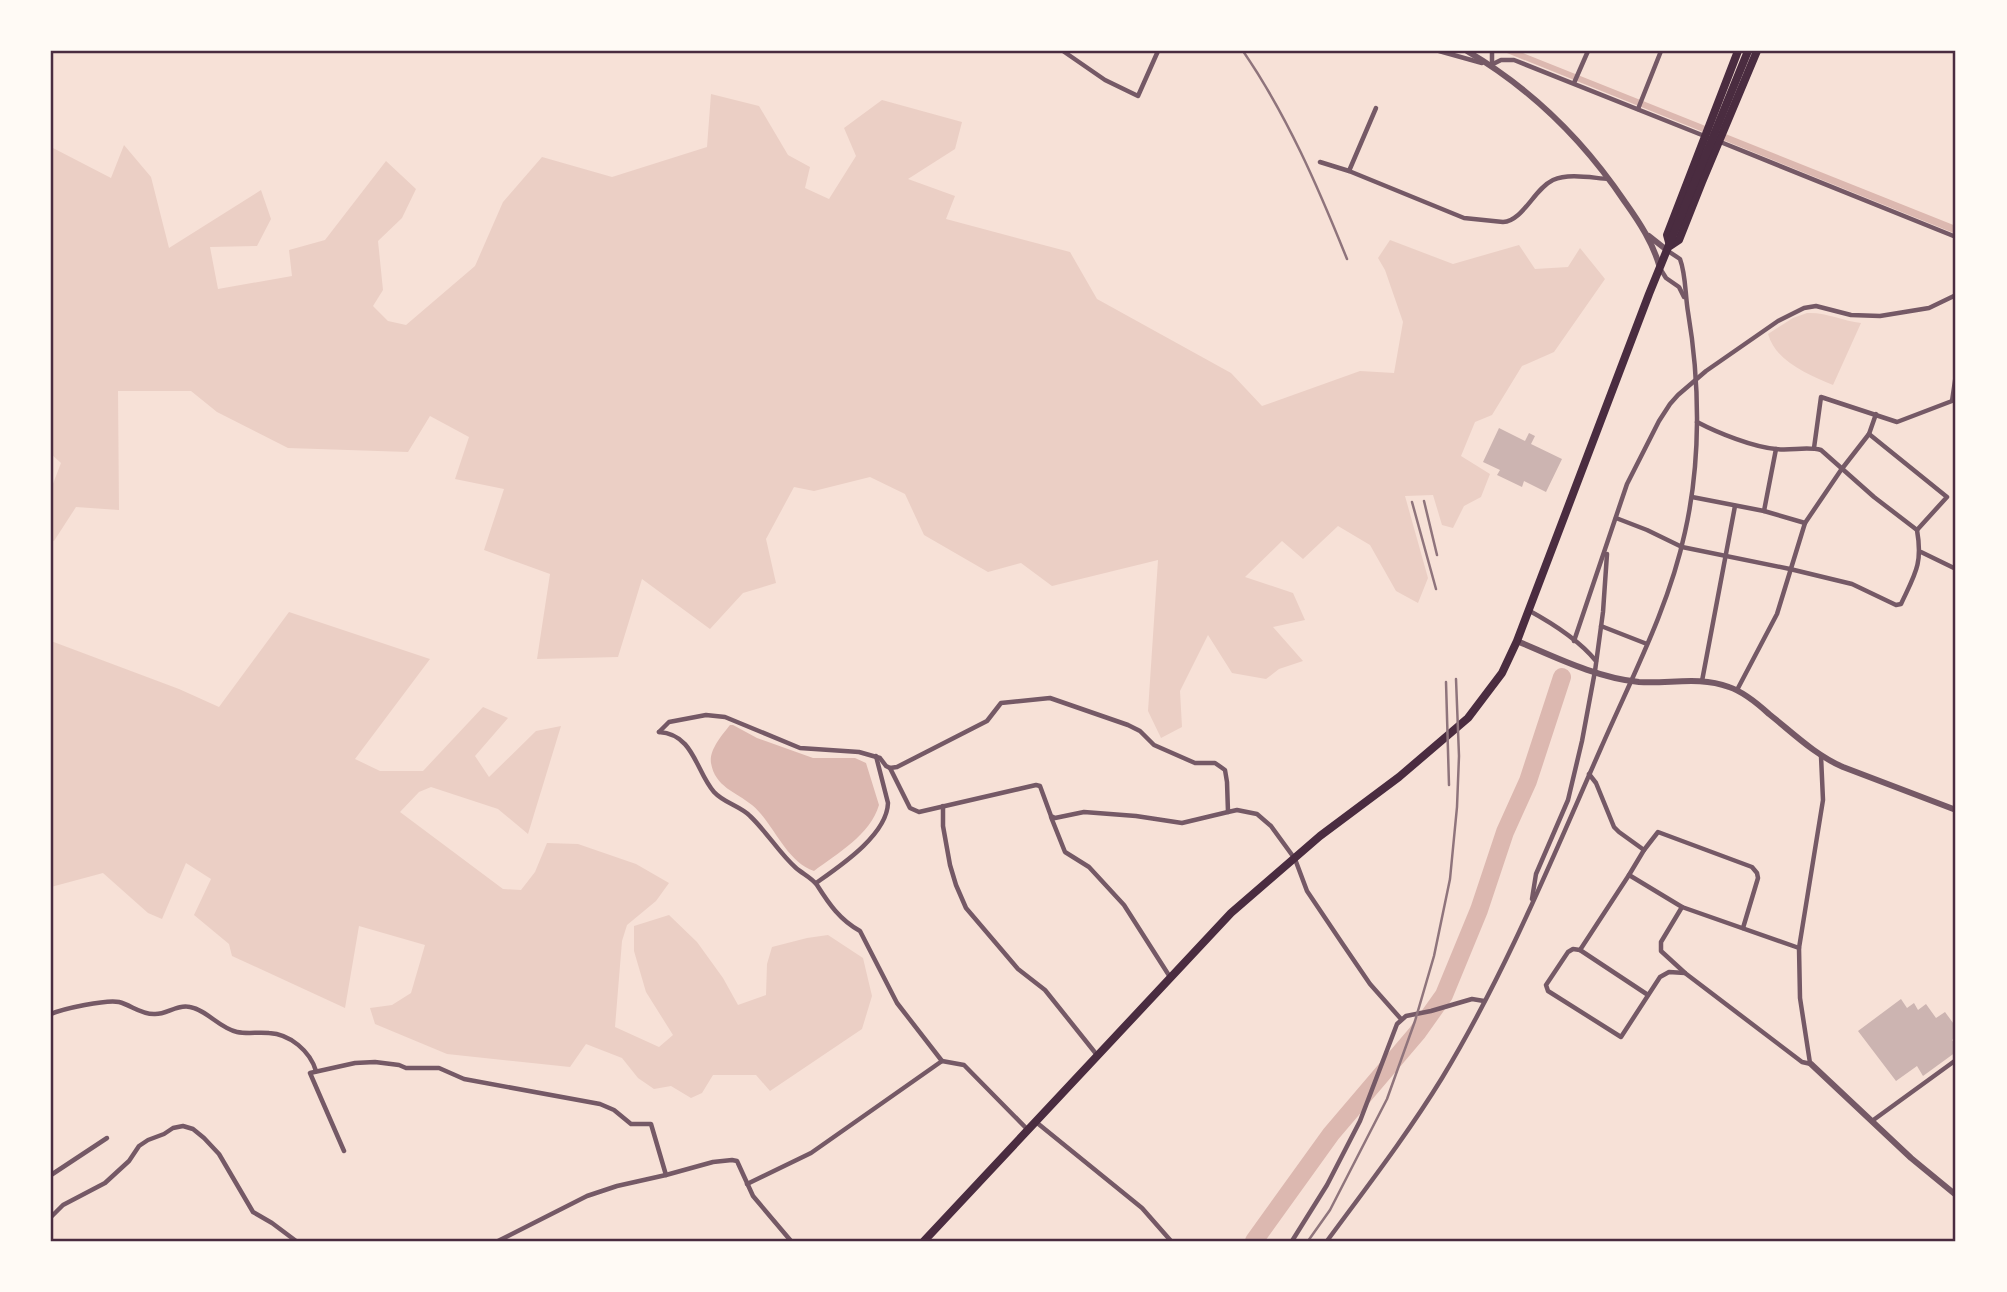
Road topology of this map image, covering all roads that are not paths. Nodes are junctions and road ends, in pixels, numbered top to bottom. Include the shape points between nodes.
1 (1063, 51) edge
2 (1158, 51) edge
3 (1439, 51) edge
4 (1467, 51) edge
5 (1492, 51) edge
6 (1588, 51) edge
7 (1661, 51) edge
8 (1738, 51) edge
9 (1748, 51) edge
10 (1757, 51) edge
11 (1492, 65) junction
12 (1574, 83) junction
13 (1376, 108) dead end
14 (1638, 109) junction
15 (1713, 139) junction
16 (1320, 162) dead end
17 (1349, 171) junction
18 (1609, 179) junction
19 (1647, 235) junction
20 (1956, 237) edge
21 (1669, 248) junction
22 (1660, 269) junction
23 (1956, 295) edge
24 (1686, 304) junction
25 (1956, 374) edge
26 (1695, 381) junction
27 (1876, 414) junction
28 (1697, 422) junction
29 (1869, 434) junction
30 (1814, 448) junction
31 (1776, 449) junction
32 (1841, 470) junction
33 (1692, 497) junction
34 (1735, 506) junction
35 (1764, 511) junction
36 (1616, 518) junction
37 (1805, 523) junction
38 (1917, 530) junction
39 (1608, 546) junction
40 (1682, 547) junction
41 (1921, 552) junction
42 (1725, 556) junction
43 (1790, 569) junction
44 (1956, 569) edge
45 (1528, 610) junction
46 (1601, 626) junction
47 (1517, 640) junction
48 (1574, 640) junction
49 (1647, 644) junction
50 (1597, 662) junction
51 (1595, 671) junction
52 (1630, 680) junction
53 (1702, 681) junction
54 (1737, 690) junction
55 (876, 756) junction
56 (1821, 756) junction
57 (890, 768) junction
58 (1589, 774) junction
59 (943, 806) junction
60 (1956, 810) edge
61 (1228, 812) junction
62 (1051, 816) junction
63 (1644, 850) junction
64 (1295, 859) junction
65 (1629, 875) junction
66 (816, 883) junction
67 (1532, 903) junction
68 (1682, 906) junction
69 (1743, 928) junction
70 (1799, 948) junction
71 (1580, 950) junction
72 (1685, 973) junction
73 (1170, 977) junction
74 (1648, 995) junction
75 (1485, 1001) junction
76 (51, 1014) edge
77 (1401, 1019) junction
78 (1097, 1056) junction
79 (1956, 1060) edge
80 (942, 1061) junction
81 (1811, 1064) junction
82 (316, 1070) junction
83 (1872, 1121) junction
84 (1036, 1122) junction
85 (1028, 1130) junction
86 (107, 1138) dead end
87 (344, 1151) dead end
88 (51, 1175) edge
89 (666, 1175) junction
90 (747, 1184) junction
91 (1956, 1195) edge
92 (51, 1217) edge
93 (296, 1241) edge
94 (498, 1241) edge
95 (791, 1241) edge
96 (924, 1241) edge
97 (1171, 1241) edge
98 (1292, 1241) edge
99 (1326, 1241) edge

1 - 2 street via 1138,96
3 - 11 street
4 - 11 street
5 - 11 street
6 - 12 street
7 - 14 street
8 - 15 highway
9 - 15 highway
10 - 15 highway
11 - 12 street via 1514,60
11 - 18 street via 1560,123
12 - 14 street
13 - 17 street
14 - 15 street
15 - 20 street
15 - 21 highway
16 - 17 street
17 - 18 street via 1464,218 1503,222 1517,217 1554,180
18 - 19 street
19 - 21 street
19 - 22 street
21 - 22 highway
21 - 24 street via 1682,261
22 - 24 street via 1679,287
22 - 45 highway
23 - 26 street via 1929,308 1880,316 1804,308 1778,321
24 - 26 street
25 - 27 street via 1952,401 1897,422
26 - 28 street
26 - 36 street via 1673,400 1659,421 1633,470
27 - 29 street
27 - 30 street via 1821,397
28 - 31 street via 1722,435
28 - 33 street
29 - 32 street
29 - 38 street via 1947,497
30 - 31 street
30 - 32 street
31 - 35 street
32 - 37 street
32 - 38 street
33 - 34 street
33 - 40 street
34 - 35 street
34 - 42 street
35 - 37 street
36 - 39 street
36 - 40 street
37 - 43 street
38 - 41 street
39 - 46 street
39 - 48 street
40 - 42 street
40 - 49 street
41 - 43 street via 1916,573 1901,604 1896,605 1852,584
41 - 44 street
42 - 43 street
42 - 53 street
43 - 54 street via 1777,614
45 - 47 highway
45 - 48 street
46 - 49 street
46 - 50 street
47 - 51 street
47 - 64 highway via 1502,673 1468,718
48 - 50 street
49 - 52 street
50 - 51 street
51 - 52 street
51 - 67 street via 1570,793 1536,874
52 - 53 street
52 - 58 street
53 - 54 street
54 - 56 street
55 - 57 street
55 - 66 street via 888,803 883,822
55 - 66 street via 800,748 716,716 668,722 659,732 671,733 684,744 713,791 746,811 795,867
56 - 60 street
56 - 70 street via 1823,800
57 - 59 street via 910,808 919,812
57 - 61 street via 987,721 1001,703 1050,698 1135,727 1154,745 1176,755 1219,765 1227,782
58 - 63 street via 1597,782 1614,827
58 - 67 street
59 - 62 street via 1036,785
59 - 78 street via 950,865 966,908 1018,969 1045,990
61 - 62 street via 1182,823 1084,812
61 - 64 street via 1257,814
62 - 73 street via 1065,852 1089,867 1124,905
63 - 65 street
63 - 69 street via 1658,832 1752,867 1758,877
64 - 73 highway via 1231,913
64 - 77 street via 1307,891 1370,984
65 - 68 street
65 - 71 street
66 - 80 street via 823,897 860,931 897,1003
67 - 75 street
68 - 69 street
68 - 72 street via 1660,948
69 - 70 street
70 - 81 street via 1800,998
71 - 74 street
71 - 74 street via 1568,951 1546,985 1548,991 1620,1037
72 - 74 street via 1664,974
72 - 81 street via 1802,1062
73 - 78 highway
75 - 77 street via 1472,999
75 - 99 street via 1397,1146
76 - 82 street via 109,1002 157,1015 193,1007 229,1030 284,1036 303,1049
77 - 98 street via 1360,1121
78 - 84 highway
79 - 83 street
80 - 85 street via 964,1065
80 - 90 street via 811,1153
81 - 83 street
82 - 87 street via 310,1073
82 - 89 street via 375,1062 435,1068 464,1079 608,1106 631,1124 651,1124
83 - 91 street
84 - 85 highway
84 - 97 street via 1142,1209
85 - 96 highway
86 - 88 street
89 - 90 street via 732,1160 737,1161
89 - 94 street via 587,1196
90 - 95 street
92 - 93 street via 63,1205 105,1182 139,1146 183,1126 193,1129 219,1154 253,1212

